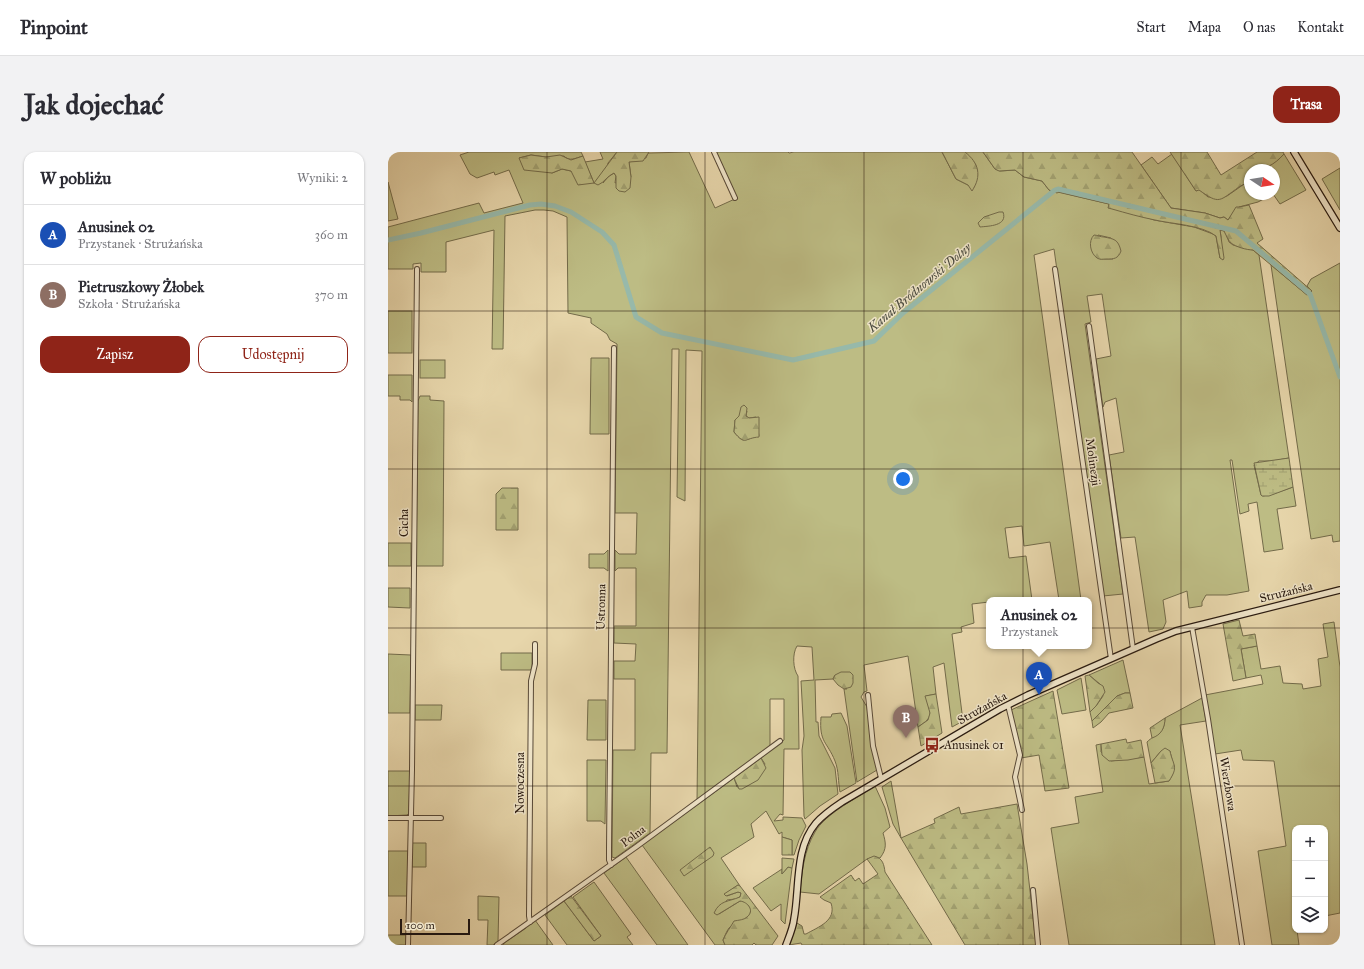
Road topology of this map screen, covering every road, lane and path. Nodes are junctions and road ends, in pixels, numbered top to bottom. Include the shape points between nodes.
1 (714, 152) edge
2 (1294, 152) edge
3 (735, 198) dead end
4 (1340, 228) edge
5 (417, 269) dead end
6 (1055, 269) dead end
7 (1089, 326) dead end
8 (614, 348) dead end
9 (1340, 590) edge
10 (1192, 627) junction
11 (535, 644) dead end
12 (1133, 649) junction
13 (1111, 659) junction
14 (868, 695) dead end
15 (1008, 705) junction
16 (780, 741) dead end
17 (881, 778) junction
18 (1022, 810) dead end
19 (388, 818) edge
20 (411, 818) junction
21 (441, 818) dead end
22 (611, 865) junction
23 (1032, 890) dead end
24 (530, 922) junction
25 (408, 945) edge
26 (497, 945) edge
27 (786, 945) edge
28 (1038, 945) edge
29 (1242, 945) edge

1 - 3 street
2 - 4 main road
5 - 20 street, Cicha
6 - 13 street, Molinezji
7 - 12 street
8 - 22 street, Ustronna via 608,849
9 - 10 main road, Strużańska
10 - 12 main road, Strużańska
10 - 29 street, Wierzbowa
11 - 24 street, Nowoczesna via 535,664 531,682
12 - 13 main road, Strużańska
13 - 15 main road, Strużańska
14 - 17 street via 873,746
15 - 17 main road, Strużańska
15 - 18 street via 1020,755 1015,777
16 - 22 street, Polna
17 - 27 main road, Strużańska via 842,802 815,824 802,851 794,919
19 - 20 street
20 - 21 street
20 - 25 street, Cicha
22 - 24 street, Polna
23 - 28 street
24 - 26 street, Polna

